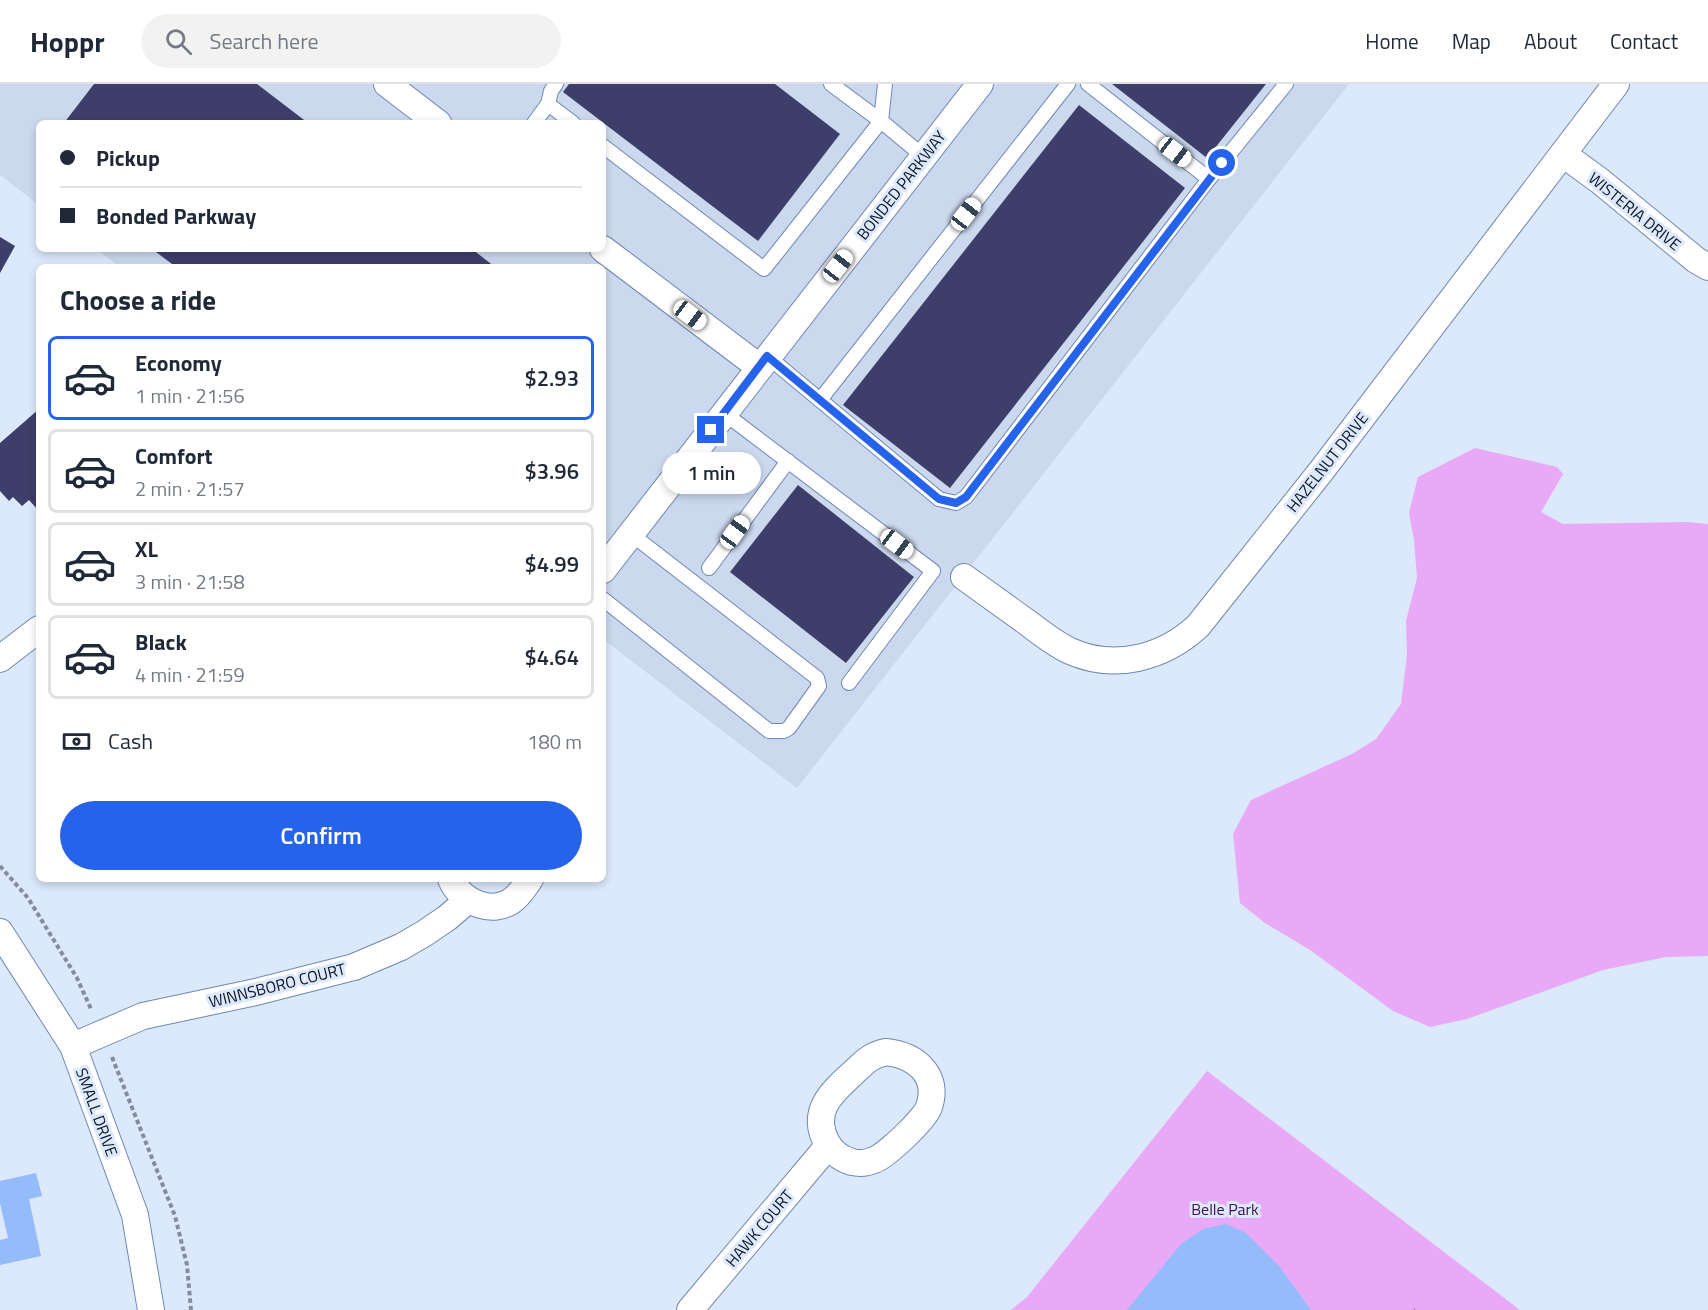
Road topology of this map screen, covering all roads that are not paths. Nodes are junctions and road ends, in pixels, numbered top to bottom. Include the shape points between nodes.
1 (387, 84) edge
2 (556, 84) edge
3 (831, 84) edge
4 (885, 84) edge
5 (980, 84) edge
6 (1068, 84) edge
7 (1088, 84) edge
8 (1286, 84) edge
9 (1616, 84) edge
10 (548, 104) junction
11 (434, 120) edge
12 (536, 120) edge
13 (569, 120) edge
14 (880, 121) junction
15 (606, 148) edge
16 (1563, 154) junction
17 (923, 156) junction
18 (1209, 179) junction
19 (606, 251) edge
20 (1708, 267) edge
21 (763, 362) junction
22 (820, 400) junction
23 (724, 413) junction
24 (788, 461) junction
25 (631, 534) junction
26 (606, 566) edge
27 (709, 568) dead end
28 (964, 577) dead end
29 (606, 600) edge
30 (36, 631) edge
31 (0, 659) edge
32 (849, 682) dead end
33 (453, 882) edge
34 (528, 882) edge
35 (468, 900) junction
36 (0, 932) edge
37 (73, 1046) junction
38 (828, 1146) junction
39 (151, 1310) edge
40 (690, 1310) edge

1 - 11 street
2 - 10 lane
3 - 14 lane
4 - 14 lane
5 - 17 street, BONDED PARKWAY
6 - 22 lane
7 - 18 lane
8 - 18 lane
9 - 16 street, HAZELNUT DRIVE
10 - 12 lane
10 - 13 lane
14 - 15 lane via 764,269
14 - 17 lane
16 - 20 street, WISTERIA DRIVE
16 - 28 street, HAZELNUT DRIVE via 1307,488 1198,626 1177,644 1134,658 1112,660 1080,655 1051,640
17 - 21 street, BONDED PARKWAY
18 - 22 lane via 966,497 956,503 939,499
19 - 21 street
21 - 22 lane
21 - 23 street, BONDED PARKWAY
23 - 24 lane
23 - 25 street, BONDED PARKWAY
24 - 27 lane
24 - 32 lane via 933,571
25 - 26 street, BONDED PARKWAY
25 - 29 lane via 817,678 819,686 789,728 769,731
30 - 31 street
33 - 35 street
34 - 35 street via 514,900 501,905 486,906
35 - 37 street, WINNSBORO COURT via 425,933 354,967 143,1016
36 - 37 street, SMALL DRIVE
37 - 39 street, SMALL DRIVE via 135,1215
38 - 38 street via 851,1161 877,1160 923,1119 931,1094 929,1081 914,1059 901,1053 873,1055 832,1093 821,1119
38 - 40 street, HAWK COURT

